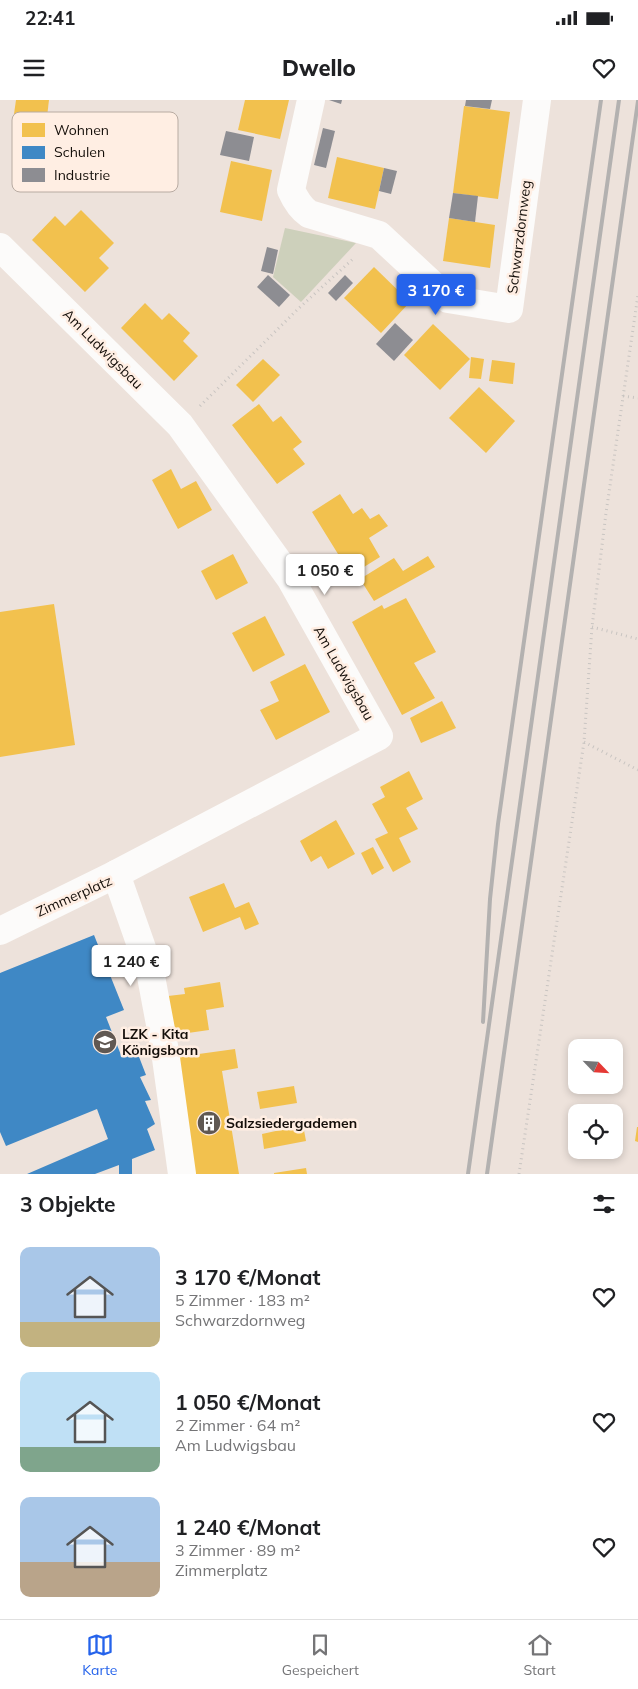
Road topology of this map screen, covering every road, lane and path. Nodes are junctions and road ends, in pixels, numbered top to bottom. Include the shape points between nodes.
1 (311, 100) edge
2 (537, 100) edge
3 (379, 235) junction
4 (0, 247) edge
5 (638, 294) edge
6 (623, 396) junction
7 (638, 398) edge
8 (180, 425) junction
9 (592, 627) junction
10 (638, 639) edge
11 (584, 742) junction
12 (638, 770) edge
13 (116, 874) junction
14 (0, 930) edge
15 (182, 1174) edge
16 (519, 1174) edge

1 - 3 street, Schwarzdornweg via 290,190 294,198 309,214
2 - 3 street, Schwarzdornweg via 509,309 448,299
3 - 8 path
4 - 8 street, Am Ludwigsbau
5 - 6 path
6 - 7 path
6 - 9 path
8 - 13 street, Am Ludwigsbau via 290,578 379,736
9 - 10 path
9 - 11 path
11 - 12 path
11 - 16 path
13 - 14 street, Zimmerplatz
13 - 15 street, Zimmerplatz via 150,972 165,1050

